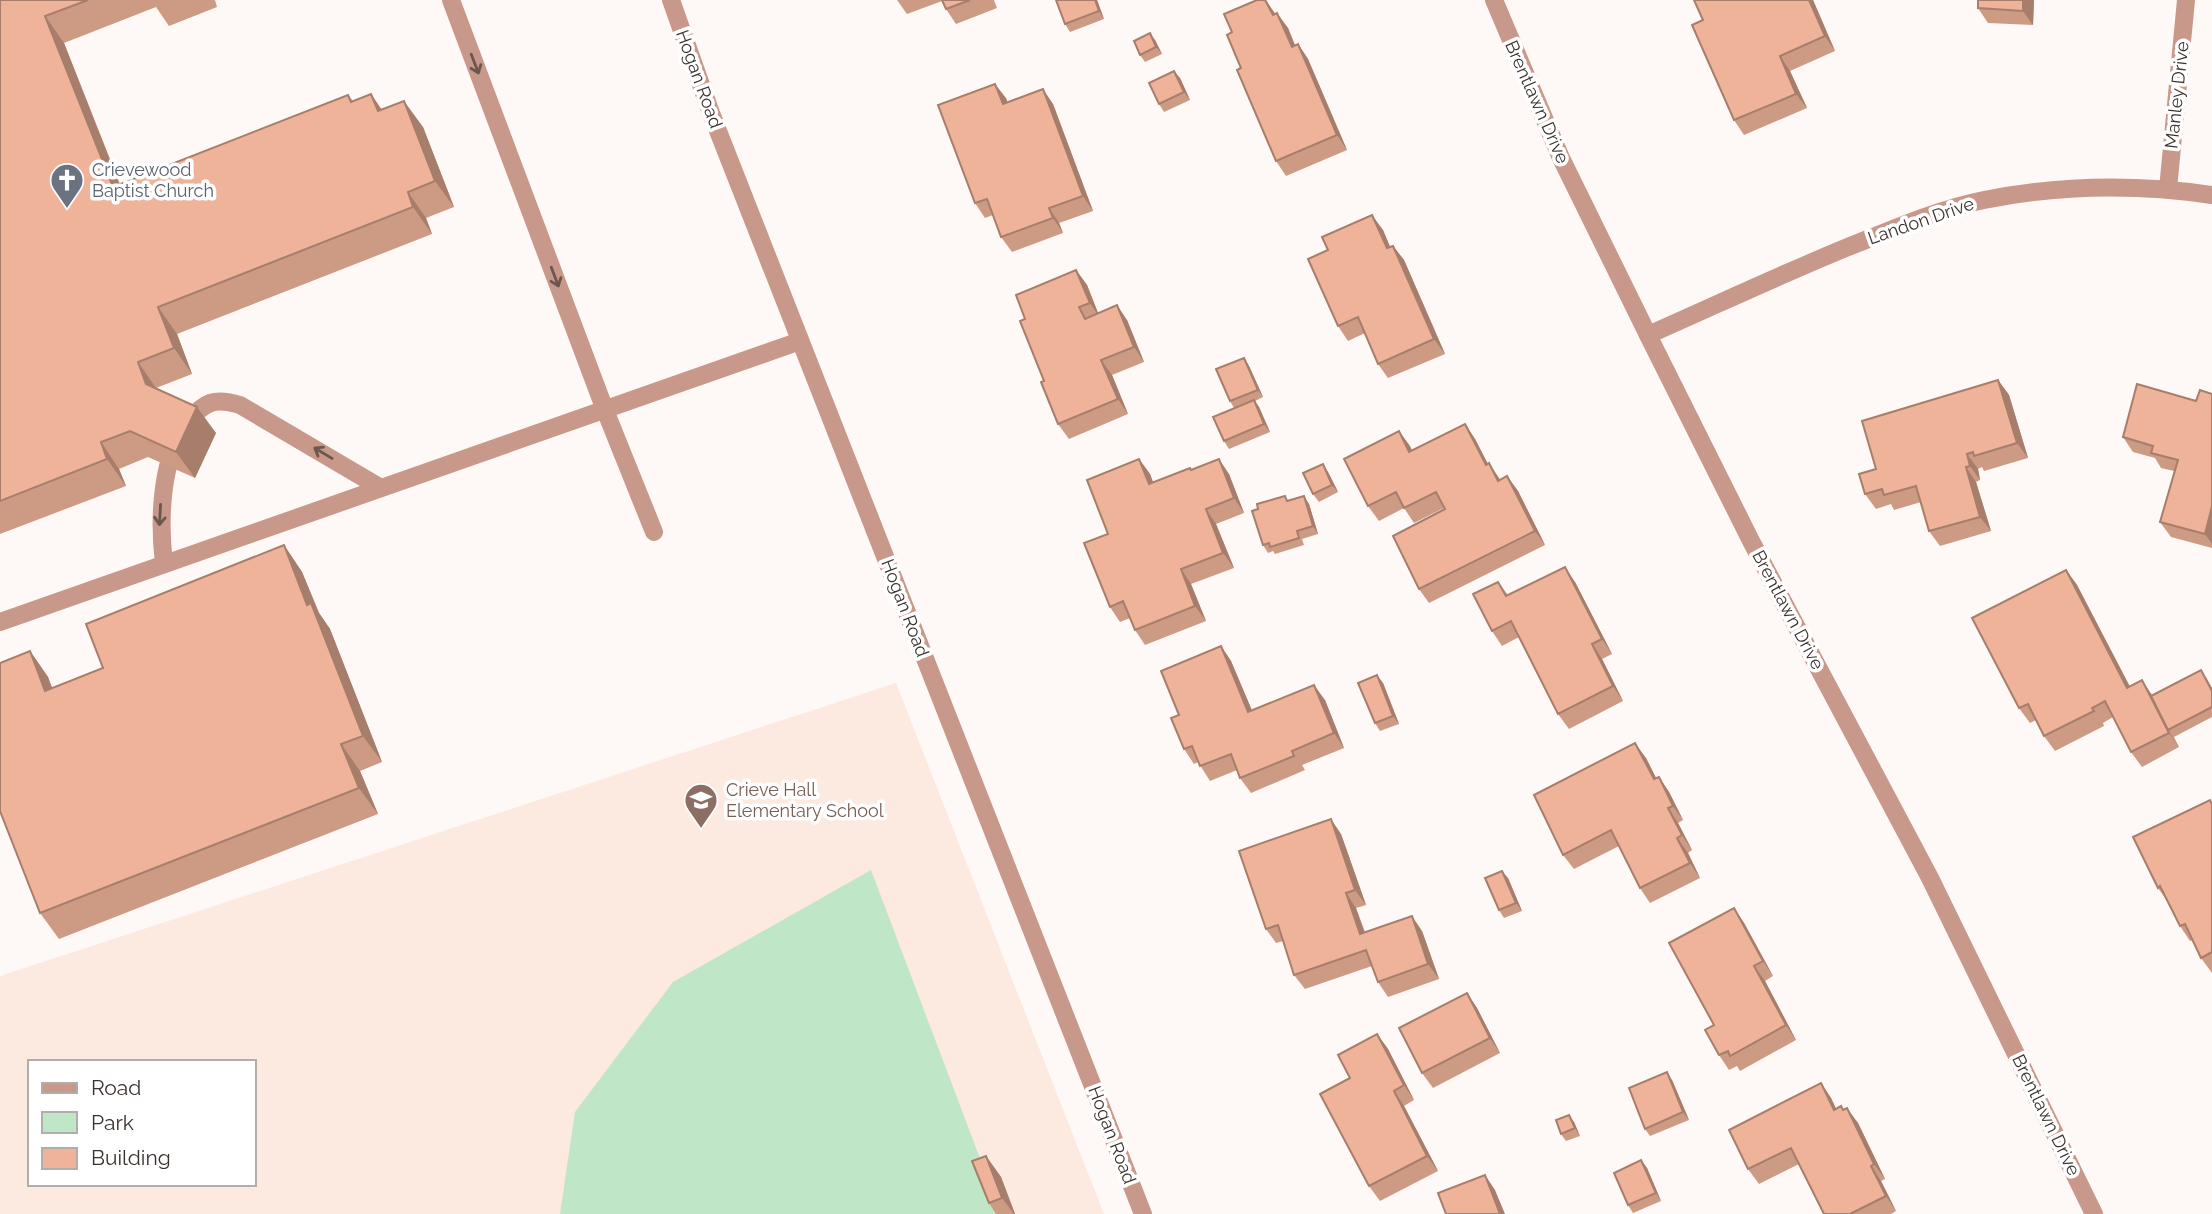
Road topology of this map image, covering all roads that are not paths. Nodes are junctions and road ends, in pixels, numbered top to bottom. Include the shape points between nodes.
1 (451, 0) edge
2 (671, 0) edge
3 (1494, 0) edge
4 (2186, 0) edge
5 (2168, 189) junction
6 (2212, 195) edge
7 (1648, 335) junction
8 (800, 341) junction
9 (605, 410) junction
10 (188, 421) edge
11 (168, 466) edge
12 (381, 488) junction
13 (654, 532) dead end
14 (164, 564) junction
15 (0, 622) edge
16 (1143, 1214) edge
17 (2094, 1214) edge

1 -> 9 street
2 - 8 street, Hogan Road
3 - 7 street, Brentlawn Drive via 1561,158
4 - 5 street, Manley Drive
5 - 6 street, Landon Drive
5 - 7 street, Landon Drive via 2079,188 1973,203 1838,251
7 - 17 street, Brentlawn Drive via 1751,541 1930,878
8 - 9 street
8 - 16 street, Hogan Road
9 - 12 street
9 - 13 street
12 -> 10 street via 229,401 209,402
11 -> 14 street via 160,512
12 - 14 street
14 - 15 street

